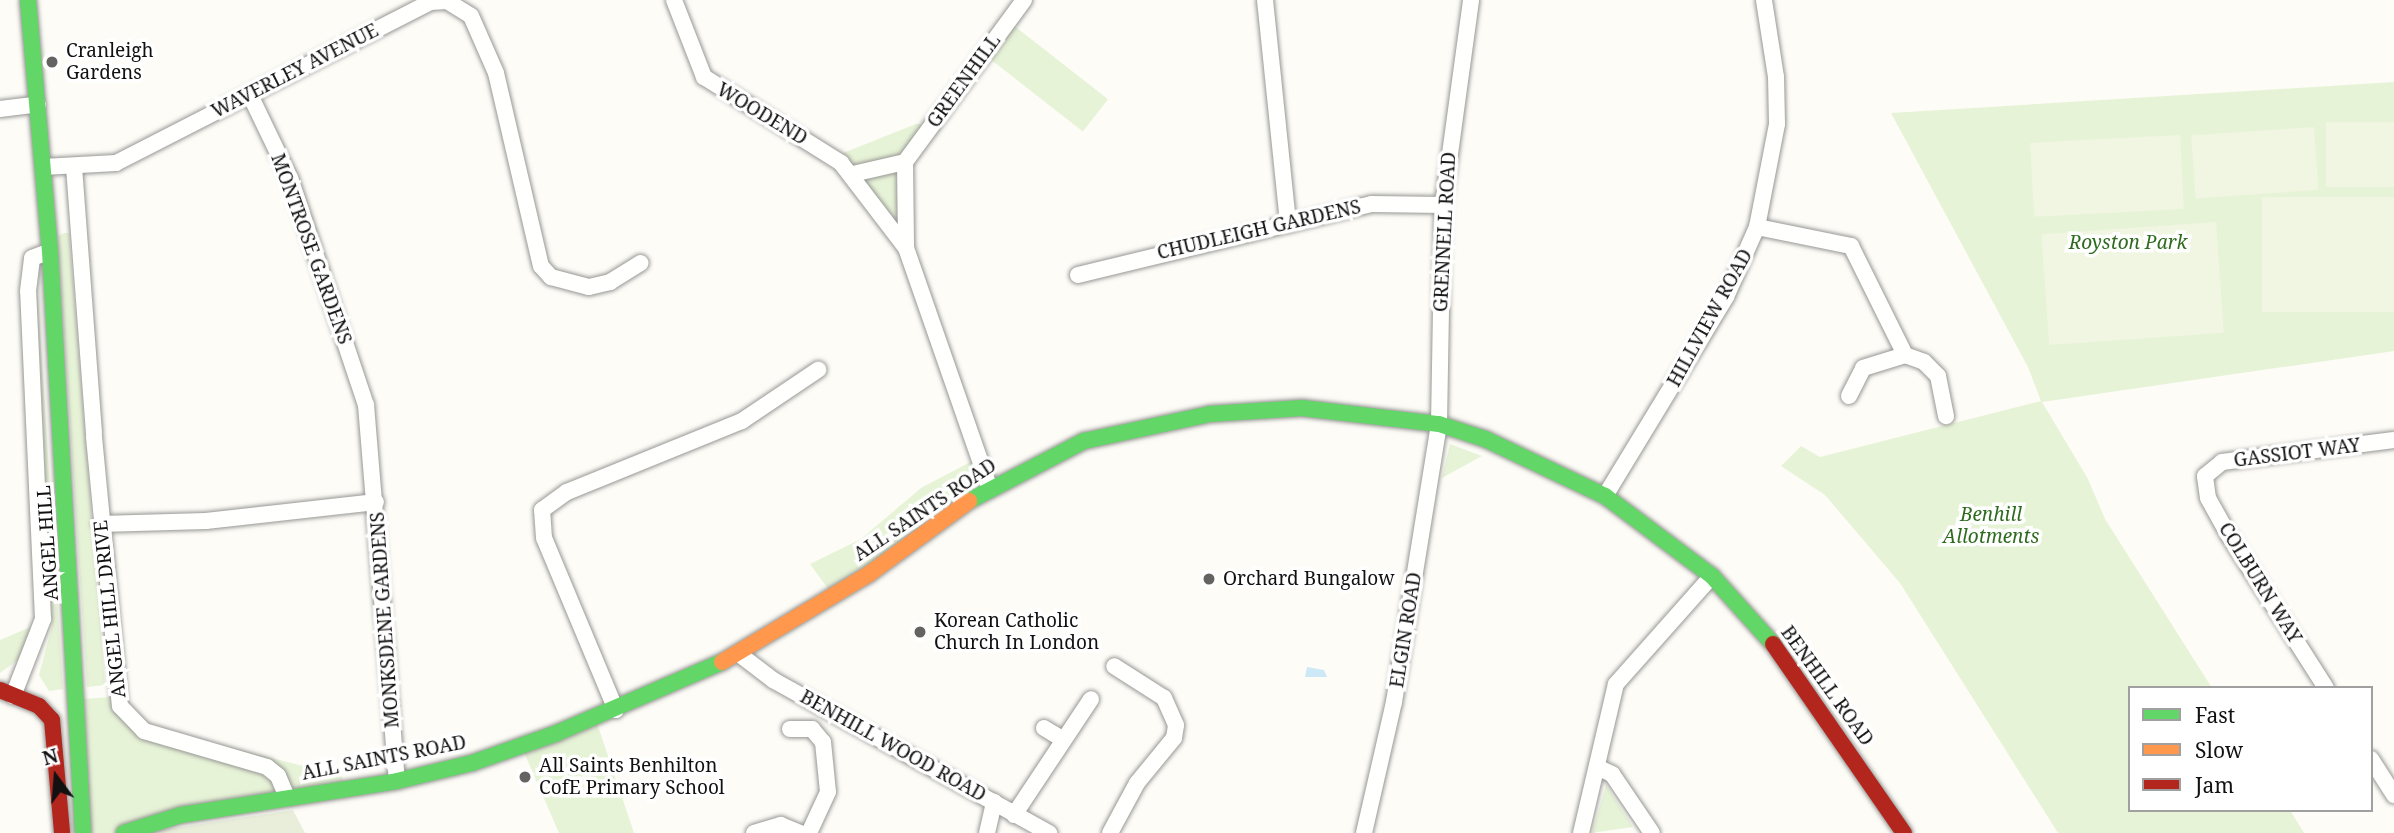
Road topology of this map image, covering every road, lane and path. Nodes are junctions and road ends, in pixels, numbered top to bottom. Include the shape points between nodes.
1 (28, 0) edge
2 (674, 0) edge
3 (1024, 0) edge
4 (1265, 0) edge
5 (1471, 0) edge
6 (1764, 0) edge
7 (250, 95) junction
8 (38, 104) junction
9 (0, 109) edge
10 (905, 162) junction
11 (43, 167) junction
12 (74, 167) junction
13 (853, 174) junction
14 (1443, 205) junction
15 (1288, 224) junction
16 (1757, 227) junction
17 (906, 247) junction
18 (50, 251) junction
19 (640, 263) dead end
20 (1078, 275) dead end
21 (1905, 355) junction
22 (818, 370) dead end
23 (1849, 396) dead end
24 (366, 405) joint
25 (1946, 416) dead end
26 (1439, 424) junction
27 (2394, 440) edge
28 (2205, 476) joint
29 (989, 487) junction
30 (1605, 496) junction
31 (376, 502) junction
32 (100, 524) junction
33 (1712, 576) junction
34 (739, 654) junction
35 (1114, 666) dead end
36 (2325, 686) edge
37 (7, 693) edge
38 (1091, 699) dead end
39 (823, 707) junction
40 (616, 710) junction
41 (1044, 728) dead end
42 (790, 729) dead end
43 (812, 729) junction
44 (1064, 740) junction
45 (182, 743) joint
46 (2373, 763) edge
47 (1597, 767) junction
48 (397, 781) junction
49 (2394, 796) edge
50 (287, 797) junction
51 (994, 802) junction
52 (1014, 814) junction
53 (62, 833) edge
54 (83, 833) edge
55 (124, 833) edge
56 (754, 833) edge
57 (800, 833) edge
58 (809, 833) edge
59 (987, 833) edge
60 (1049, 833) edge
61 (1110, 833) edge
62 (1363, 833) edge
63 (1581, 833) edge
64 (1652, 833) edge
65 (1904, 833) edge

1 - 8 street, ANGEL HILL
2 - 13 street, WOODEND via 704,77 829,153
3 - 10 street, GREENHILL
4 - 15 street
5 - 14 street, GRENNELL ROAD
6 - 16 street, HILLVIEW ROAD via 1776,77 1777,124
7 - 12 street, WAVERLEY AVENUE via 116,163
7 - 19 street, WAVERLEY AVENUE via 430,2 460,6 481,34 496,73 541,266 551,277 589,287 610,282
7 - 24 street, MONTROSE GARDENS via 290,178
8 - 9 street
8 - 11 street, ANGEL HILL
10 - 13 street
10 - 17 street, WOODEND
11 - 12 street, WAVERLEY AVENUE
11 - 18 street, ANGEL HILL
12 - 32 street, ANGEL HILL DRIVE
13 - 17 street, WOODEND
14 - 15 street, CHUDLEIGH GARDENS via 1372,204
14 - 26 street, GRENNELL ROAD
15 - 20 street, CHUDLEIGH GARDENS
16 - 21 street via 1851,246
16 - 30 street, HILLVIEW ROAD via 1726,297
17 - 29 street, WOODEND
18 - 37 street, ANGEL HILL via 32,258 28,281 43,619
18 - 54 street, ANGEL HILL
21 - 23 street via 1863,368
21 - 25 street via 1924,362 1938,376
22 - 40 street via 743,421 567,492 542,510 544,538
24 - 31 street, MONKSDENE GARDENS
26 - 29 street, ALL SAINTS ROAD via 1302,408 1210,414 1084,442
26 - 30 street, ALL SAINTS ROAD via 1529,458
26 - 62 street, ELGIN ROAD via 1394,702
27 - 28 street, GASSIOT WAY via 2222,462
28 - 36 street, COLBURN WAY via 2208,498
29 - 34 street, ALL SAINTS ROAD via 869,574
30 - 33 street, BENHILL ROAD
31 - 32 street, MONKSDENE GARDENS via 206,521
31 - 48 street, MONKSDENE GARDENS
32 - 45 street, ANGEL HILL DRIVE via 120,706 144,731
33 - 47 street via 1616,684
33 - 65 street, BENHILL ROAD via 1779,650
34 - 39 street, BENHILL WOOD ROAD
34 - 40 street, ALL SAINTS ROAD
35 - 61 street via 1164,698 1176,725 1174,738 1137,783
37 - 53 street, ANGEL HILL via 40,706 52,720
38 - 44 street
39 - 43 street
39 - 51 street, BENHILL WOOD ROAD
40 - 48 street, ALL SAINTS ROAD via 472,763
41 - 44 street
42 - 43 street
43 - 58 street via 823,742 828,792
44 - 52 street
45 - 50 street, ALL SAINTS ROAD via 267,768 278,776
46 - 49 street
47 - 63 street
47 - 64 street via 1612,774
48 - 50 street, ALL SAINTS ROAD
50 - 55 street, ALL SAINTS ROAD via 160,820
51 - 52 street, BENHILL WOOD ROAD
51 - 59 street
52 - 60 street, BENHILL WOOD ROAD
56 - 57 street via 781,825

